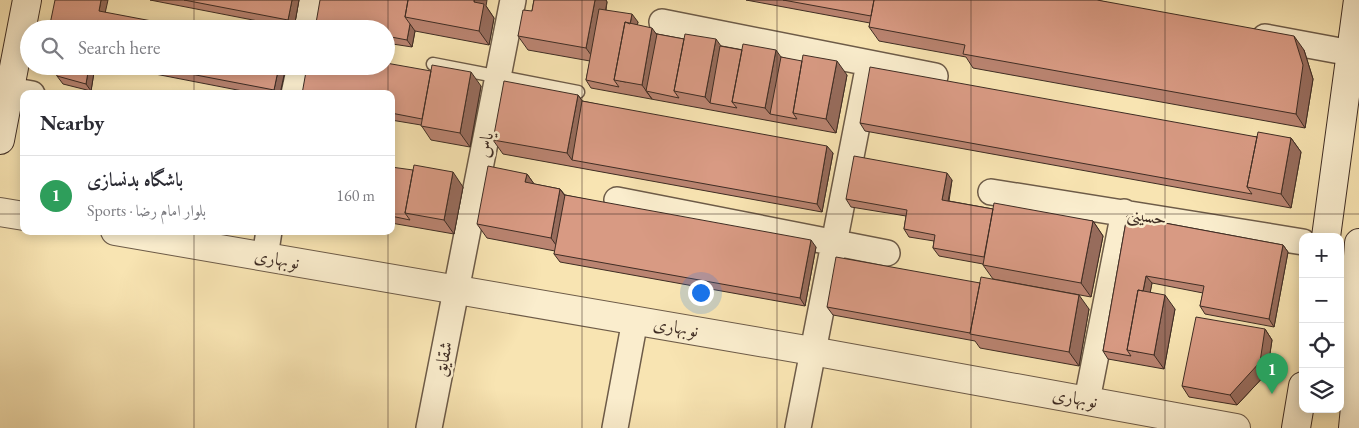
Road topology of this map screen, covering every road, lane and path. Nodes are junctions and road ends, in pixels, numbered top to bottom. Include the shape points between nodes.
1 (27, 0) edge
2 (312, 0) edge
3 (513, 0) edge
4 (1358, 0) edge
5 (26, 20) edge
6 (309, 20) edge
7 (662, 22) dead end
8 (1245, 33) edge
9 (1351, 53) junction
10 (433, 64) edge
11 (869, 64) junction
12 (22, 75) edge
13 (298, 75) edge
14 (934, 76) dead end
15 (498, 78) junction
16 (21, 90) edge
17 (295, 90) edge
18 (578, 92) dead end
19 (20, 94) edge
20 (0, 140) edge
21 (991, 192) dead end
22 (616, 200) dead end
23 (0, 212) edge
24 (1124, 212) junction
25 (20, 215) edge
26 (1327, 233) edge
27 (162, 235) edge
28 (1299, 241) edge
29 (835, 242) junction
30 (1359, 242) edge
31 (267, 244) edge
32 (887, 253) dead end
33 (457, 290) junction
34 (634, 320) junction
35 (812, 351) junction
36 (1358, 397) edge
37 (1087, 400) junction
38 (1299, 410) edge
39 (429, 428) edge
40 (615, 428) edge
41 (798, 428) edge
42 (1236, 428) edge
43 (1296, 428) edge
44 (1353, 428) edge

1 - 5 street
2 - 6 street
3 - 15 street, یاس
4 - 9 street
7 - 11 street
8 - 9 street
9 - 26 street
10 - 15 lane
11 - 14 street
11 - 29 street
12 - 16 street
13 - 17 street
15 - 18 lane
15 - 33 street, یاس
19 - 20 street
21 - 24 street, حسینی
22 - 29 street
23 - 25 street
24 - 28 street, حسینی
24 - 37 street
27 - 31 street, نوبهاری
29 - 32 street
29 - 35 street
30 - 36 street via 1355,297
31 - 33 street, نوبهاری
33 - 34 street, نوبهاری
33 - 39 street, شقایق
34 - 35 street, نوبهاری
34 - 40 street
35 - 37 street, نوبهاری
35 - 41 street
36 - 44 street
37 - 42 street, نوبهاری
38 - 43 street

